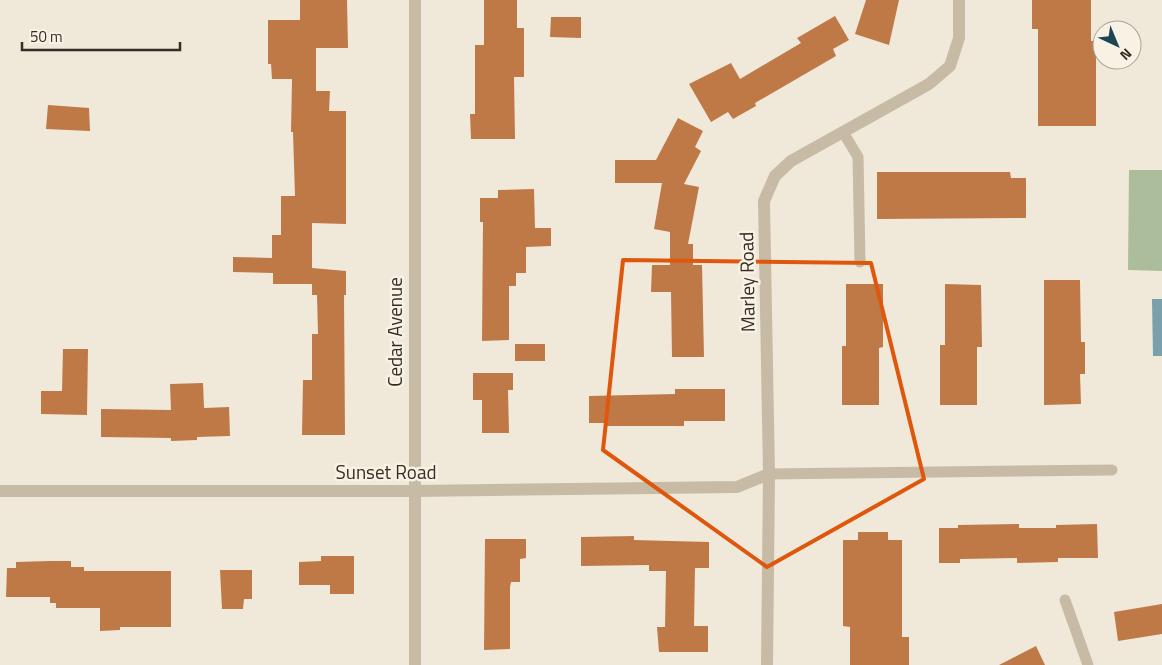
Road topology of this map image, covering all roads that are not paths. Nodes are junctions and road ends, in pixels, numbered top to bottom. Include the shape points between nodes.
1 (415, 0) edge
2 (959, 0) edge
3 (843, 132) junction
4 (860, 262) dead end
5 (1112, 470) dead end
6 (769, 474) junction
7 (0, 491) edge
8 (414, 491) junction
9 (1065, 600) dead end
10 (415, 665) edge
11 (767, 665) edge
12 (1088, 665) edge

1 - 8 street, Cedar Avenue
2 - 3 street, Marley Road via 959,38 950,66 929,84
3 - 4 lane via 858,157
3 - 6 street, Marley Road via 791,161 775,176 764,201
5 - 6 lane
6 - 8 street, Sunset Road via 737,487
6 - 11 street, Marley Road
7 - 8 street, Sunset Road
8 - 10 street, Cedar Avenue
9 - 12 lane

